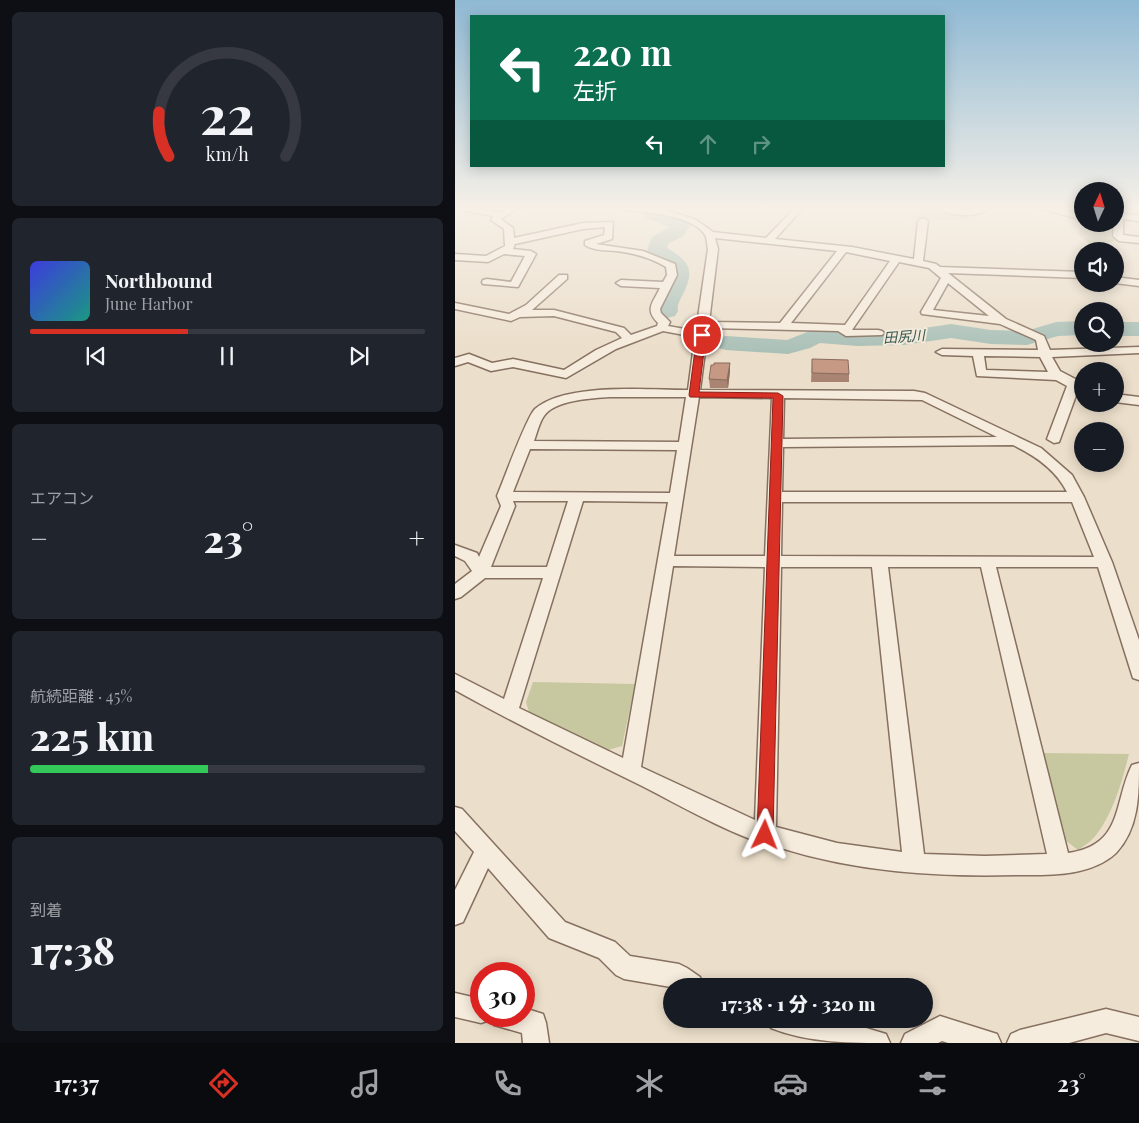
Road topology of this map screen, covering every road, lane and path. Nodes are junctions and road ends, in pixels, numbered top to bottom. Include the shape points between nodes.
1 (493, 256) edge
2 (530, 256) edge
3 (648, 256) edge
4 (712, 256) edge
5 (839, 256) edge
6 (883, 256) edge
7 (920, 256) edge
8 (455, 257) edge
9 (897, 258) junction
10 (919, 263) junction
11 (943, 273) junction
12 (1074, 275) edge
13 (563, 276) dead end
14 (1124, 281) edge
15 (487, 282) dead end
16 (621, 283) dead end
17 (1139, 283) edge
18 (667, 285) junction
19 (455, 306) edge
20 (517, 314) junction
21 (1002, 321) junction
22 (783, 327) junction
23 (662, 328) junction
24 (841, 328) junction
25 (703, 330) junction
26 (878, 333) dead end
27 (629, 339) junction
28 (1139, 350) edge
29 (943, 352) dead end
30 (978, 353) junction
31 (1045, 354) junction
32 (455, 362) edge
33 (1059, 376) junction
34 (1074, 384) edge
35 (693, 395) junction
36 (1074, 395) edge
37 (778, 396) junction
38 (1124, 399) edge
39 (1139, 401) edge
40 (1054, 439) dead end
41 (1017, 441) junction
42 (777, 443) junction
43 (525, 446) junction
44 (684, 446) junction
45 (504, 496) junction
46 (775, 497) junction
47 (1077, 497) junction
48 (577, 498) junction
49 (676, 498) junction
50 (455, 550) edge
51 (667, 561) junction
52 (773, 561) junction
53 (879, 561) junction
54 (987, 561) junction
55 (1104, 562) junction
56 (481, 572) junction
57 (553, 573) junction
58 (455, 593) edge
59 (1139, 674) edge
60 (455, 682) edge
61 (509, 711) junction
62 (631, 770) junction
63 (1139, 771) edge
64 (455, 816) edge
65 (765, 835) junction
66 (486, 850) junction
67 (914, 864) junction
68 (1060, 864) junction
69 (455, 914) edge
70 (681, 978) edge
71 (455, 1005) edge
72 (470, 1008) edge
73 (534, 1027) edge
74 (824, 1028) edge
75 (1139, 1029) edge
76 (536, 1043) edge
77 (877, 1043) edge
78 (914, 1043) edge
79 (989, 1043) edge
80 (1020, 1043) edge

1 - 8 street via 488,259
2 - 15 street via 514,285
3 - 18 street via 671,266 672,275
4 - 25 street
5 - 22 street
6 - 9 street
7 - 10 street
9 - 10 street
9 - 24 street via 848,328
10 - 11 street
11 - 12 street
11 - 21 street
11 - 21 street via 926,312
13 - 20 street via 530,307
14 - 17 street
16 - 18 street
18 - 23 street via 655,309 664,322
19 - 20 street via 511,318
20 - 27 street via 554,313 620,330
21 - 31 street via 1036,336
22 - 24 street
22 - 25 street
23 - 25 street
23 - 27 street
24 - 26 street via 846,333
25 - 35 street
27 - 32 street via 584,360 566,374 513,363 491,367 469,358
28 - 31 street
29 - 30 street
30 - 31 street
30 - 33 street via 981,373
31 - 33 street via 1052,370
33 - 34 street
35 - 37 street
35 - 43 street via 610,393 578,396 547,406 539,412
35 - 44 street
36 - 40 street
37 - 41 street via 918,396
37 - 42 street
38 - 39 street
41 - 42 street
41 - 47 street via 1054,465 1067,478
42 - 46 street
43 - 44 street
43 - 45 street
44 - 49 street
45 - 48 street
45 - 56 street via 508,506
46 - 47 street
46 - 52 street
47 - 55 street
48 - 49 street
48 - 57 street
49 - 51 street
50 - 56 street via 471,557
51 - 52 street
51 - 62 street
52 - 53 street
52 - 65 street
53 - 54 street
53 - 67 street
54 - 55 street
54 - 68 street
55 - 59 street
56 - 57 street
56 - 58 street
57 - 61 street
60 - 61 street
61 - 62 street
62 - 65 street
63 - 68 street via 1117,836 1103,851 1083,860
64 - 66 street
65 - 67 street via 806,848
66 - 69 street
66 - 70 street via 557,930 607,950 624,967
67 - 68 street
71 - 72 street
73 - 76 street
74 - 77 street
75 - 80 street via 1106,1021
78 - 79 street via 940,1028

